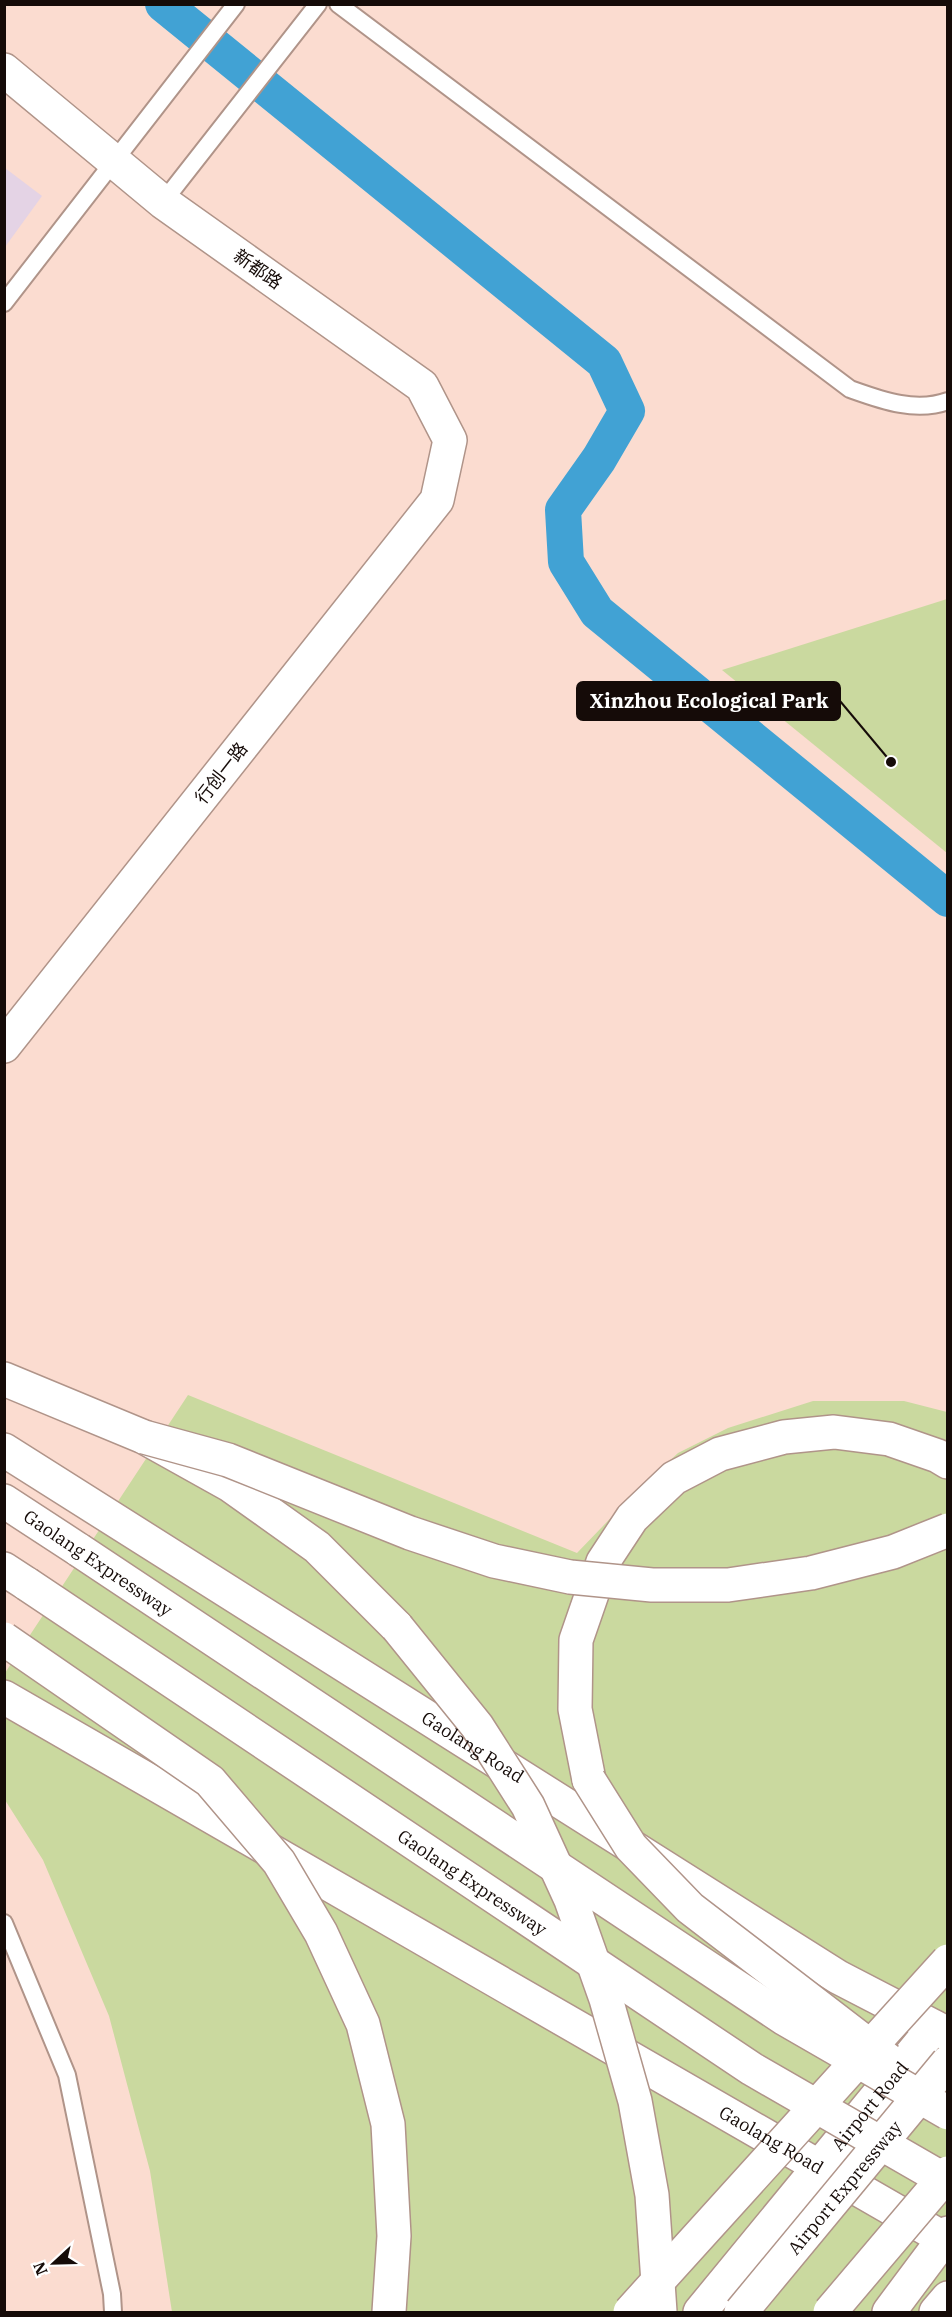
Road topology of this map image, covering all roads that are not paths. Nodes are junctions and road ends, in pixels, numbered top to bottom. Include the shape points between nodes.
1 (236, 4) edge
2 (318, 4) edge
3 (338, 4) edge
4 (4, 70) edge
5 (113, 162) junction
6 (163, 202) junction
7 (4, 303) edge
8 (948, 401) edge
9 (437, 500) joint
10 (4, 1046) edge
11 (4, 1378) edge
12 (144, 1437) junction
13 (4, 1450) edge
14 (948, 1461) edge
15 (4, 1501) edge
16 (948, 1530) edge
17 (4, 1569) edge
18 (4, 1639) edge
19 (4, 1697) edge
20 (4, 1923) edge
21 (948, 1961) edge
22 (943, 2024) edge
23 (948, 2062) edge
24 (948, 2108) edge
25 (948, 2113) edge
26 (818, 2167) junction
27 (948, 2173) edge
28 (948, 2182) edge
29 (946, 2238) edge
30 (948, 2298) edge
31 (113, 2313) edge
32 (389, 2313) edge
33 (630, 2313) edge
34 (660, 2313) edge
35 (700, 2313) edge
36 (741, 2313) edge
37 (830, 2313) edge
38 (889, 2313) edge
39 (936, 2313) edge

1 - 5 lane
2 - 6 lane
3 - 8 lane via 850,389 893,404 937,405
4 - 5 main road, 新都路
5 - 6 main road, 新都路
5 - 7 lane
6 - 9 main road, 新都路 via 422,386 450,440
9 - 10 main road, 行创一路
11 - 12 main road
12 - 16 main road, bridge via 228,1460 410,1533 494,1561 570,1577 652,1585 729,1584 811,1573 893,1552
12 - 34 main road, bridge via 230,1485 317,1547 397,1627 477,1725 528,1806 571,1900 606,1999 635,2101 652,2195
13 - 22 main road, Gaolang Road via 838,1977
14 - 24 main road, bridge via 889,1439 834,1432 784,1437 720,1454 674,1478 632,1518 603,1562 576,1640 575,1709 589,1780 631,1847 690,1908
15 - 25 main road, Gaolang Expressway, bridge via 786,2019
17 - 28 main road, Gaolang Expressway, bridge via 752,2069
18 - 32 main road, bridge via 210,1781 279,1862 321,1933 363,2024 388,2124 394,2236
19 - 26 main road, Gaolang Road
20 - 31 lane via 67,2075
21 - 33 main road, bridge
22 - 26 main road, Airport Road
23 - 36 main road, Airport Expressway, bridge
26 - 29 main road, Gaolang Road
26 - 35 main road, Airport Road
27 - 37 main road, bridge
29 - 38 main road
30 - 39 main road

